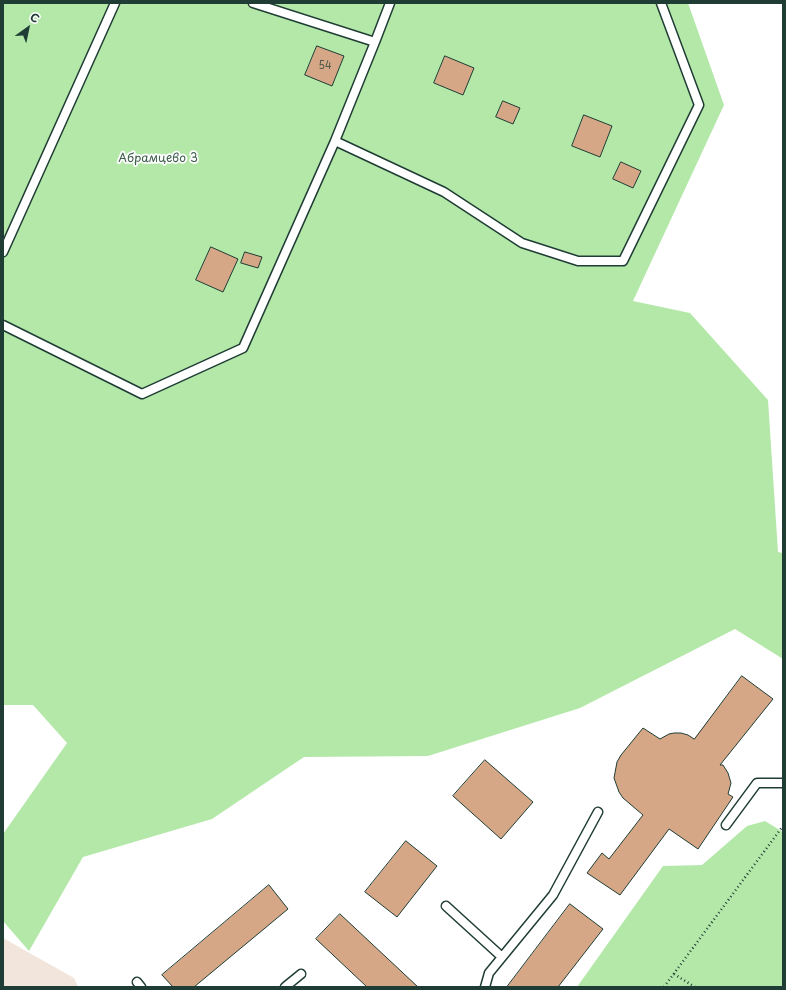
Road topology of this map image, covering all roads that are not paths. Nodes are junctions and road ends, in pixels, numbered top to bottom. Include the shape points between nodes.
1 (115, 3) edge
2 (253, 3) edge
3 (390, 3) edge
4 (660, 3) edge
5 (375, 42) junction
6 (336, 141) junction
7 (3, 252) edge
8 (3, 325) edge
9 (783, 783) edge
10 (598, 812) dead end
11 (726, 825) dead end
12 (446, 906) dead end
13 (502, 957) junction
14 (301, 974) dead end
15 (285, 987) edge
16 (485, 987) edge

1 - 7 lane
2 - 5 lane
3 - 5 lane
4 - 6 lane via 699,105 622,261 578,261 522,243 444,192
5 - 6 lane
6 - 8 lane via 244,348 142,394
9 - 11 lane via 757,783
10 - 13 lane via 553,895
12 - 13 lane
13 - 16 lane via 489,973
14 - 15 lane

